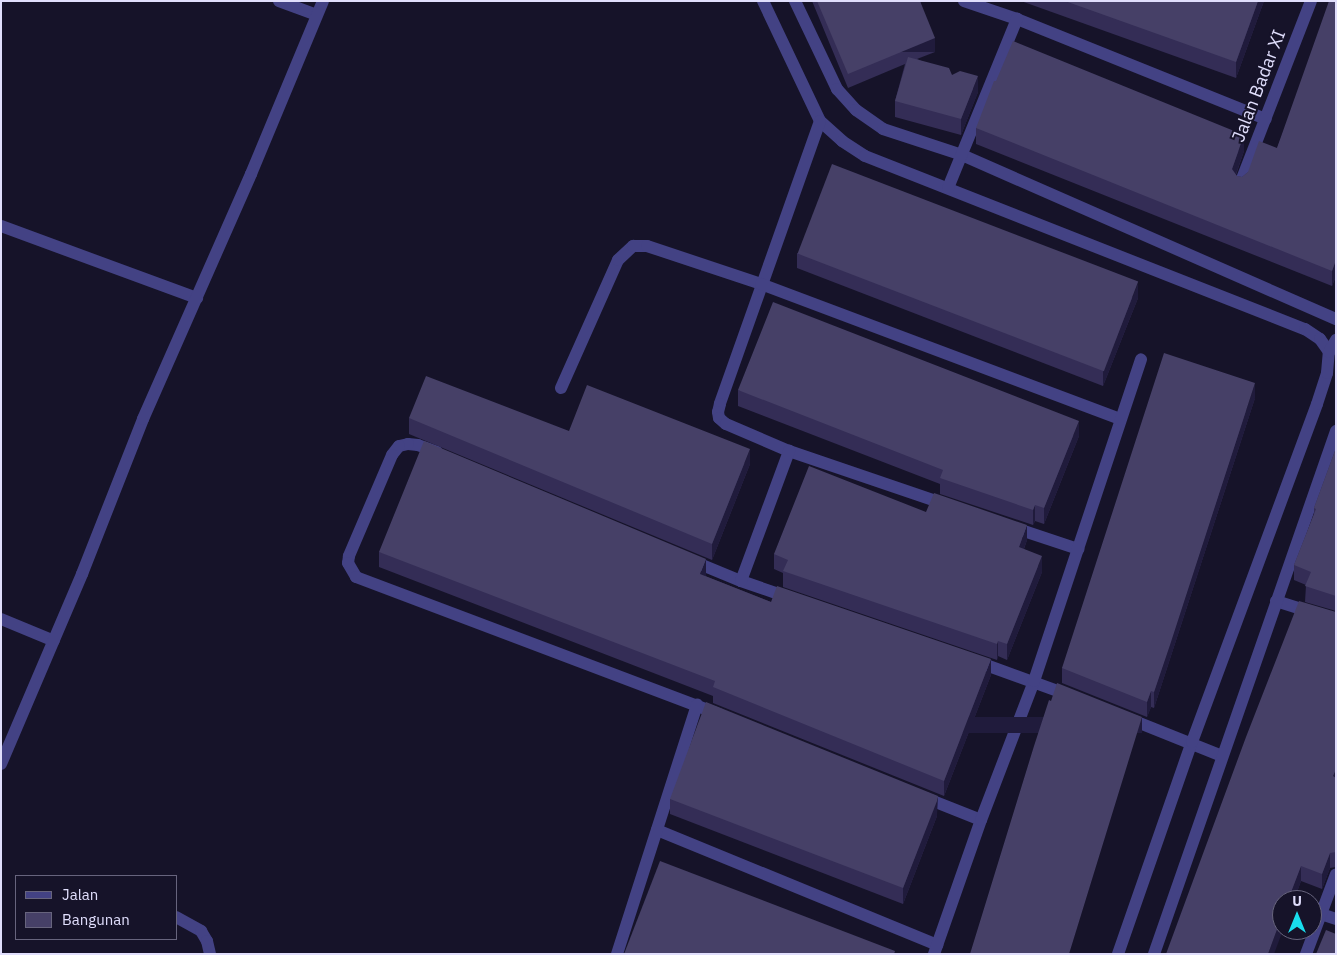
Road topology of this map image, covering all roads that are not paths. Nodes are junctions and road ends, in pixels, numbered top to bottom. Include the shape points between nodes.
1 (279, 1) edge
2 (323, 1) edge
3 (763, 1) edge
4 (795, 1) edge
5 (964, 1) edge
6 (1311, 1) edge
7 (317, 15) junction
8 (1017, 19) junction
9 (1266, 119) junction
10 (820, 121) junction
11 (962, 154) junction
12 (1240, 184) edge
13 (948, 188) junction
14 (1, 226) edge
15 (761, 284) junction
16 (197, 298) junction
17 (1336, 319) edge
18 (1336, 340) edge
19 (1329, 352) junction
20 (1141, 359) dead end
21 (561, 388) dead end
22 (1121, 419) junction
23 (1336, 431) edge
24 (789, 451) junction
25 (445, 456) edge
26 (957, 508) edge
27 (1003, 524) edge
28 (1078, 549) junction
29 (678, 555) edge
30 (741, 582) junction
31 (1276, 601) junction
32 (807, 604) edge
33 (1, 619) edge
34 (1336, 620) edge
35 (54, 641) junction
36 (958, 656) edge
37 (1034, 681) junction
38 (1085, 701) edge
39 (697, 705) junction
40 (1119, 715) edge
41 (733, 720) edge
42 (1192, 742) junction
43 (1222, 756) junction
44 (1, 764) edge
45 (908, 790) edge
46 (981, 820) junction
47 (657, 830) junction
48 (1336, 874) edge
49 (1322, 911) edge
50 (1322, 914) edge
51 (178, 919) edge
52 (1336, 919) edge
53 (1311, 940) edge
54 (936, 949) edge
55 (210, 954) edge
56 (617, 954) edge
57 (1118, 954) edge
58 (1154, 954) edge
59 (1306, 954) edge

1 - 7 street
2 - 7 street
3 - 10 street
4 - 11 street via 837,89 856,110 882,128
5 - 8 street
6 - 9 street, Jalan Badar XI
7 - 16 street
8 - 9 street
8 - 11 street
9 - 12 street, Jalan Badar XI
10 - 13 street via 865,156
10 - 15 street
11 - 13 street
11 - 17 street
13 - 19 street via 1305,329 1320,339
14 - 16 street
15 - 21 street via 647,246 633,246 618,260
15 - 22 street
15 - 24 street via 718,412 719,418
16 - 35 street via 143,419
18 - 19 street
19 - 42 street via 1327,373 1317,404
20 - 22 street
22 - 28 street
23 - 31 street
24 - 26 street
24 - 30 street
25 - 39 street via 408,444 399,446 392,455 349,556 348,563 356,577
27 - 28 street
28 - 37 street
29 - 30 street
30 - 32 street
31 - 34 street
31 - 43 street
33 - 35 street
35 - 44 street
36 - 37 street
37 - 38 street
37 - 46 street
39 - 41 street
39 - 47 street
40 - 42 street
42 - 43 street
42 - 57 street
43 - 58 street
45 - 46 street
46 - 54 street
47 - 54 street
47 - 56 street
48 - 49 street
50 - 52 street
51 - 55 street via 201,931
53 - 59 street

